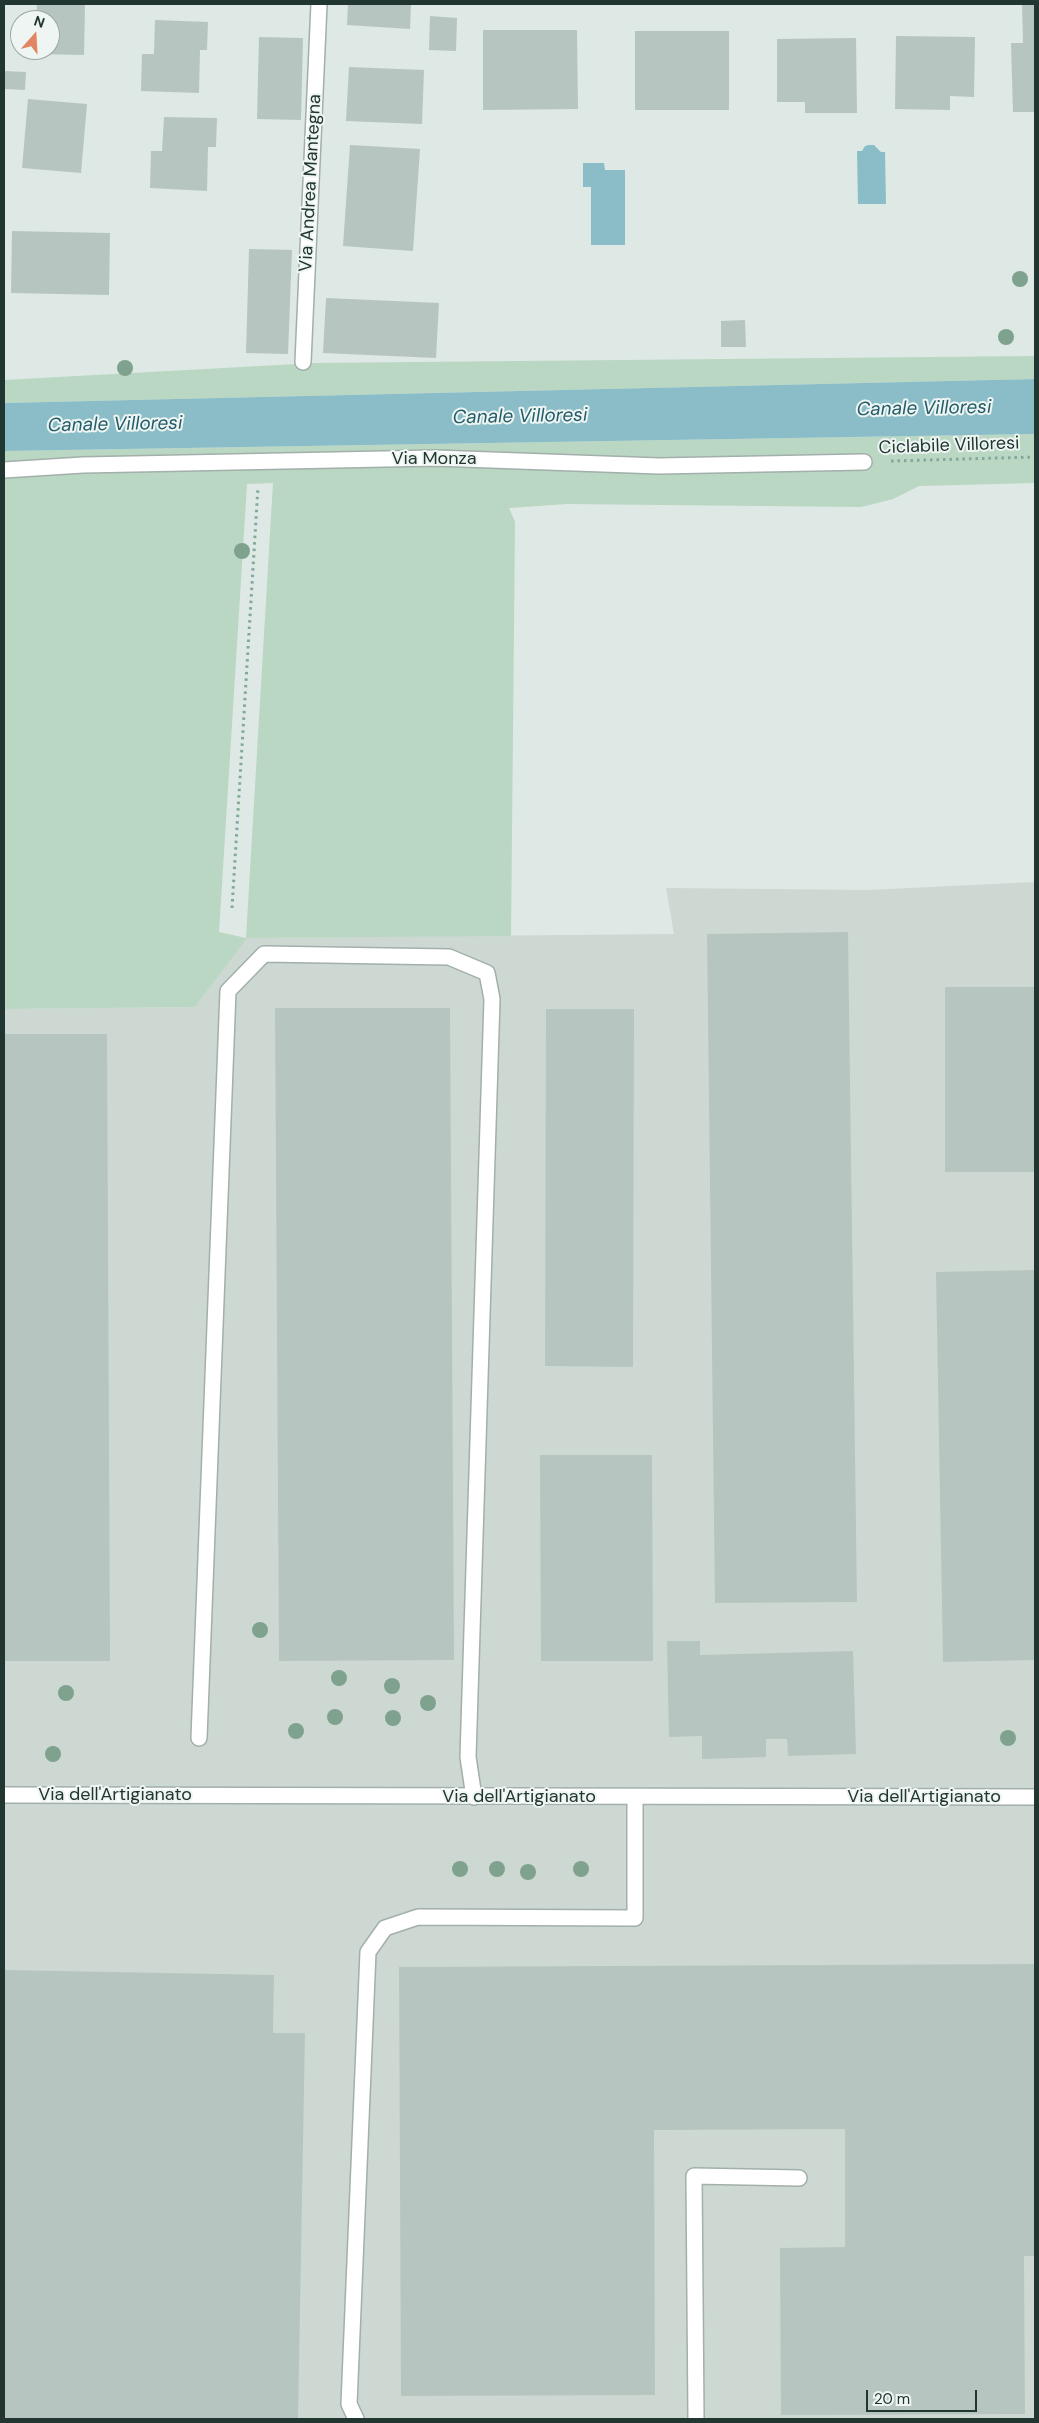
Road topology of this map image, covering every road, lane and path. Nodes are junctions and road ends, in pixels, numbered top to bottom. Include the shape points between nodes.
1 (320, 4) edge
2 (304, 362) dead end
3 (1035, 458) edge
4 (259, 462) junction
5 (864, 462) joint
6 (4, 470) edge
7 (232, 908) dead end
8 (199, 1738) dead end
9 (4, 1795) edge
10 (474, 1797) junction
11 (635, 1797) junction
12 (1035, 1797) edge
13 (799, 2178) dead end
14 (356, 2419) edge
15 (696, 2419) edge

1 - 2 street, Via Andrea Mantegna
3 - 5 path, Ciclabile Villoresi
4 - 5 street, Via Monza via 435,458 659,466
4 - 6 street, Via Monza via 83,465
4 - 7 path
8 - 10 street via 228,991 264,954 449,957 487,973 492,999 468,1757
9 - 10 street, Via dell'Artigianato
10 - 11 street, Via dell'Artigianato
11 - 12 street, Via dell'Artigianato
11 - 14 street via 635,1918 418,1917 385,1928 368,1952 349,2404
13 - 15 street via 694,2176

